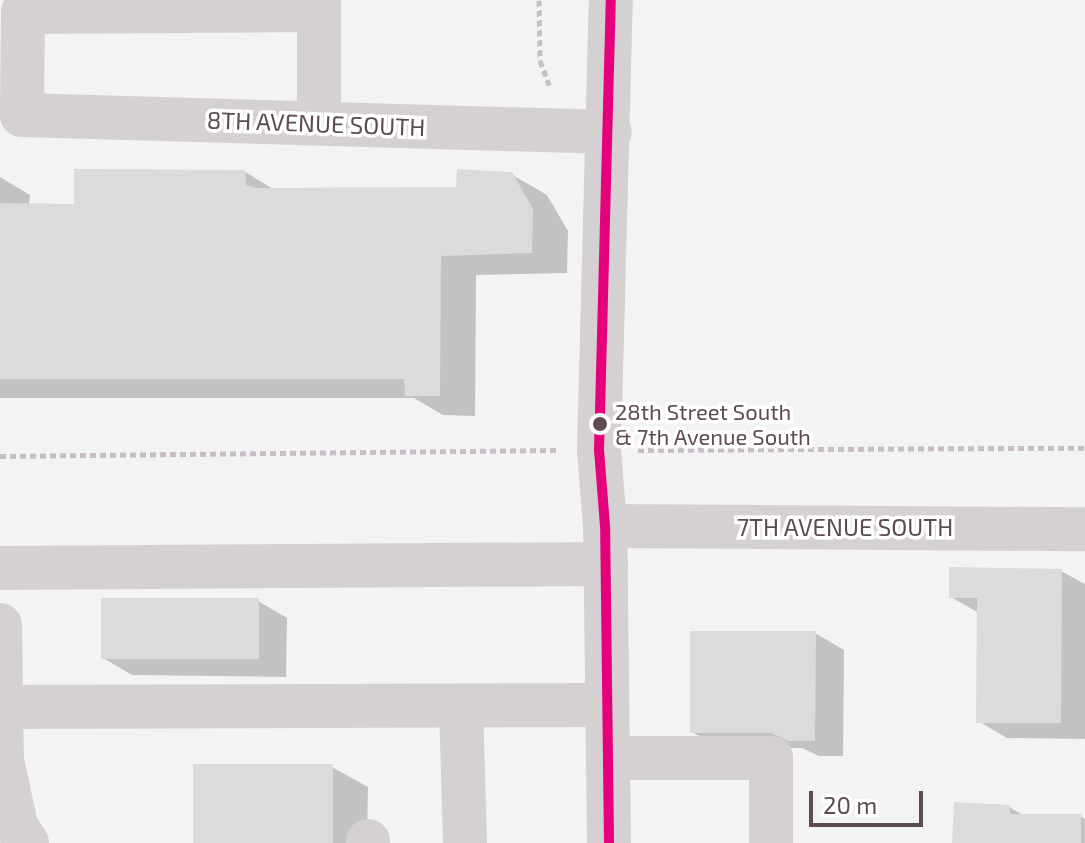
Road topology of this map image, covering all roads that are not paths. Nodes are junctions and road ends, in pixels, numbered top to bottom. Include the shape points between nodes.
1 (611, 0) edge
2 (319, 5) edge
3 (12, 12) edge
4 (319, 123) junction
5 (610, 132) junction
6 (1085, 529) edge
7 (605, 545) junction
8 (0, 568) edge
9 (0, 625) edge
10 (607, 705) junction
11 (1, 707) edge
12 (461, 707) junction
13 (608, 758) junction
14 (27, 843) edge
15 (465, 843) edge
16 (609, 843) edge
17 (771, 843) edge

1 - 5 street
2 - 3 street
2 - 4 street
3 - 4 street, 8TH AVENUE SOUTH via 22,115
4 - 5 street, 8TH AVENUE SOUTH
5 - 7 street via 599,450
6 - 7 street, 7TH AVENUE SOUTH
7 - 8 street, 7TH AVENUE SOUTH
7 - 10 street
9 - 11 street
10 - 12 street
10 - 13 street
11 - 12 street
11 - 14 street via 2,760 16,826
12 - 15 street
13 - 16 street
13 - 17 street via 771,758

